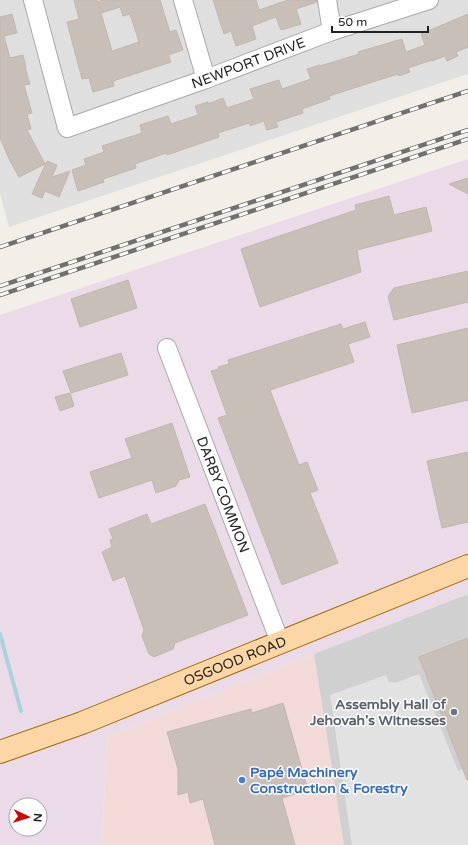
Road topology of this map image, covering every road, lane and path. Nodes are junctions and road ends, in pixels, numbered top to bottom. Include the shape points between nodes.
1 (33, 0) edge
2 (183, 0) edge
3 (327, 0) edge
4 (429, 0) edge
5 (332, 31) junction
6 (206, 78) junction
7 (167, 348) dead end
8 (468, 566) edge
9 (280, 642) junction
10 (0, 752) edge

1 - 6 street, NEWPORT DRIVE via 67,128
2 - 6 street
3 - 5 street
4 - 5 street, NEWPORT DRIVE
5 - 6 street, NEWPORT DRIVE
7 - 9 street, DARBY COMMON
8 - 9 main road, OSGOOD ROAD
9 - 10 main road, OSGOOD ROAD via 82,723

